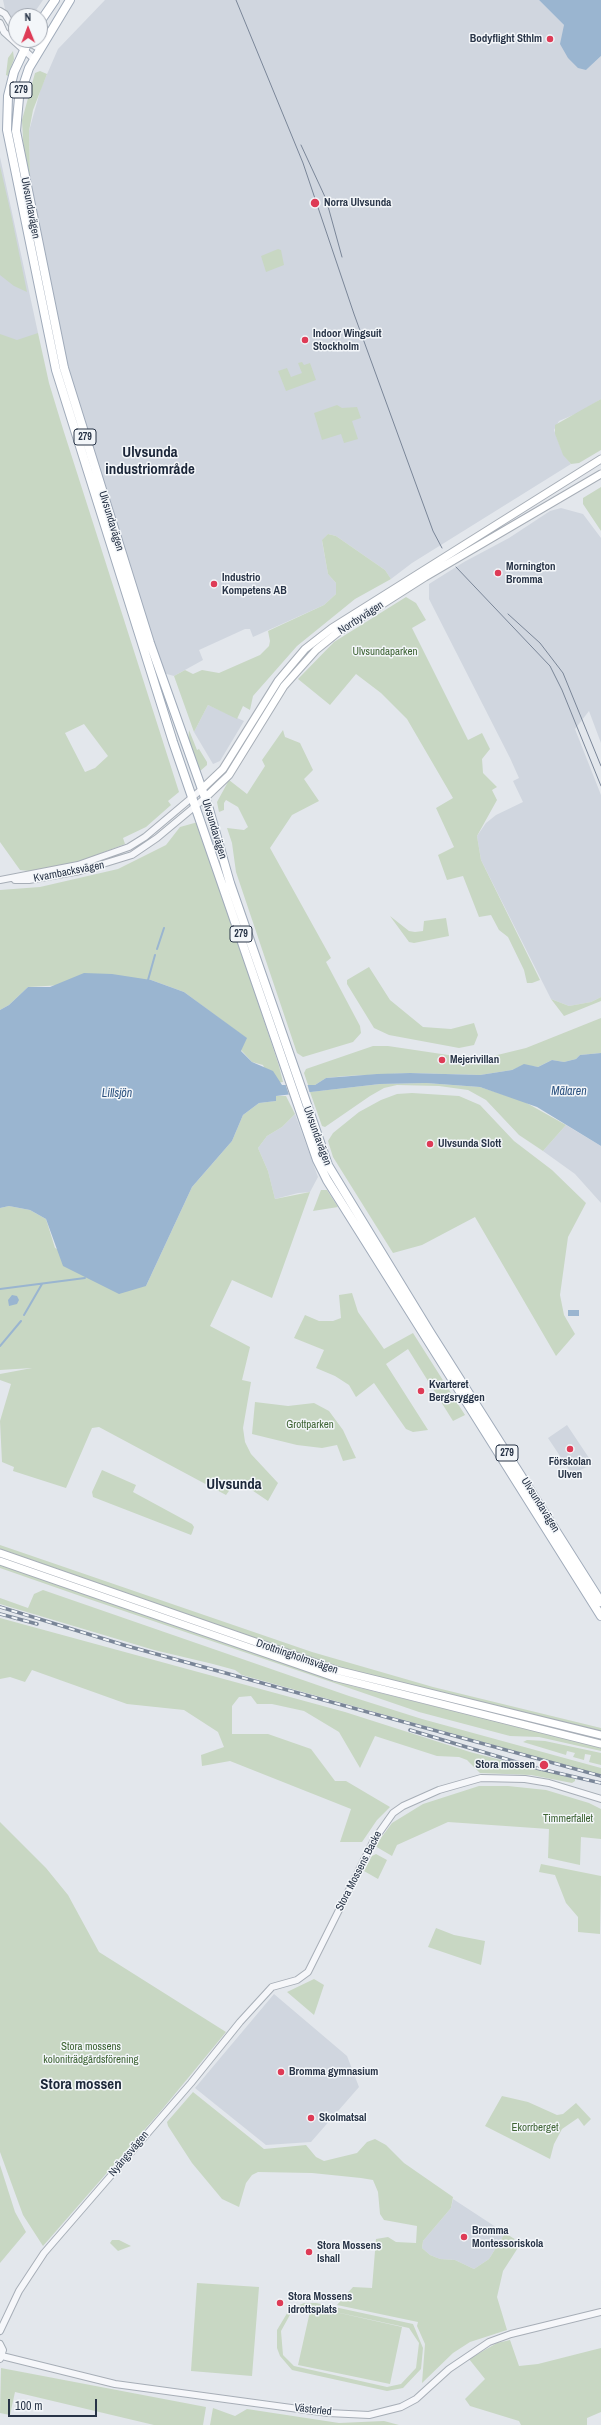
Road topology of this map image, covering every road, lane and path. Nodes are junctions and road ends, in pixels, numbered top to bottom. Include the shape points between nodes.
1 (55, 0) edge
2 (70, 0) edge
3 (48, 10) edge
4 (0, 11) edge
5 (8, 19) edge
6 (0, 23) edge
7 (40, 49) joint
8 (24, 50) junction
9 (34, 59) junction
10 (601, 459) edge
11 (601, 474) edge
12 (564, 484) junction
13 (568, 493) junction
14 (412, 582) junction
15 (202, 789) junction
16 (192, 796) junction
17 (205, 798) junction
18 (196, 806) junction
19 (8, 879) junction
20 (0, 880) edge
21 (291, 1072) junction
22 (301, 1100) junction
23 (0, 1553) edge
24 (0, 1562) edge
25 (601, 1602) edge
26 (601, 1616) edge
27 (601, 1736) edge
28 (601, 1744) edge
29 (600, 1797) edge
30 (272, 1987) joint
31 (601, 2312) edge
32 (0, 2331) edge
33 (0, 2344) edge
34 (1, 2358) edge

1 - 3 main road
2 - 7 main road, Ulvsundavägen / 279
4 - 5 street
6 - 8 street via 4,32
7 - 9 main road, Ulvsundavägen / 279
8 - 9 street
8 - 16 main road, Ulvsundavägen / 279 via 14,72 8,96 7,130 54,362 136,628
9 - 15 main road, Ulvsundavägen / 279 via 19,98 16,131 64,368 150,643
10 - 12 main road, Norrbyvägen
11 - 13 main road, Norrbyvägen
12 - 13 main road
12 - 14 main road, Norrbyvägen
13 - 14 main road, Norrbyvägen
14 - 15 main road, Norrbyvägen via 332,628 305,649 278,681 223,769
14 - 17 main road, Norrbyvägen via 337,633 301,664 284,686 229,775
15 - 16 street, Kvarnbacksvägen
15 - 17 main road, Ulvsundavägen / 279
16 - 18 main road, Ulvsundavägen / 279
16 - 19 street, Kvarnbacksvägen via 149,834 129,847 78,865
17 - 18 street, Kvarnbacksvägen
17 - 21 main road, Ulvsundavägen / 279
18 - 19 street, Kvarnbacksvägen via 157,838 132,855 117,861 29,880
18 - 21 main road, Ulvsundavägen / 279
19 - 20 street, Kvarnbacksvägen
21 - 22 main road, Ulvsundavägen / 279
22 - 25 main road, Ulvsundavägen / 279 via 333,1177
22 - 26 main road, Ulvsundavägen / 279 via 317,1160 326,1180
23 - 27 main road, Drottningholmsvägen via 336,1670
24 - 28 main road, Drottningholmsvägen via 334,1677
29 - 30 street, Stora Mossens Backe via 526,1779 481,1778 456,1783 403,1806 386,1820 374,1840 308,1972 297,1980
30 - 32 street, Nyängsvägen via 44,2253 18,2291
31 - 34 street, Västerled via 511,2334 490,2342 449,2370 416,2398 401,2407 369,2415 328,2413 115,2384
33 - 34 street via 3,2350

